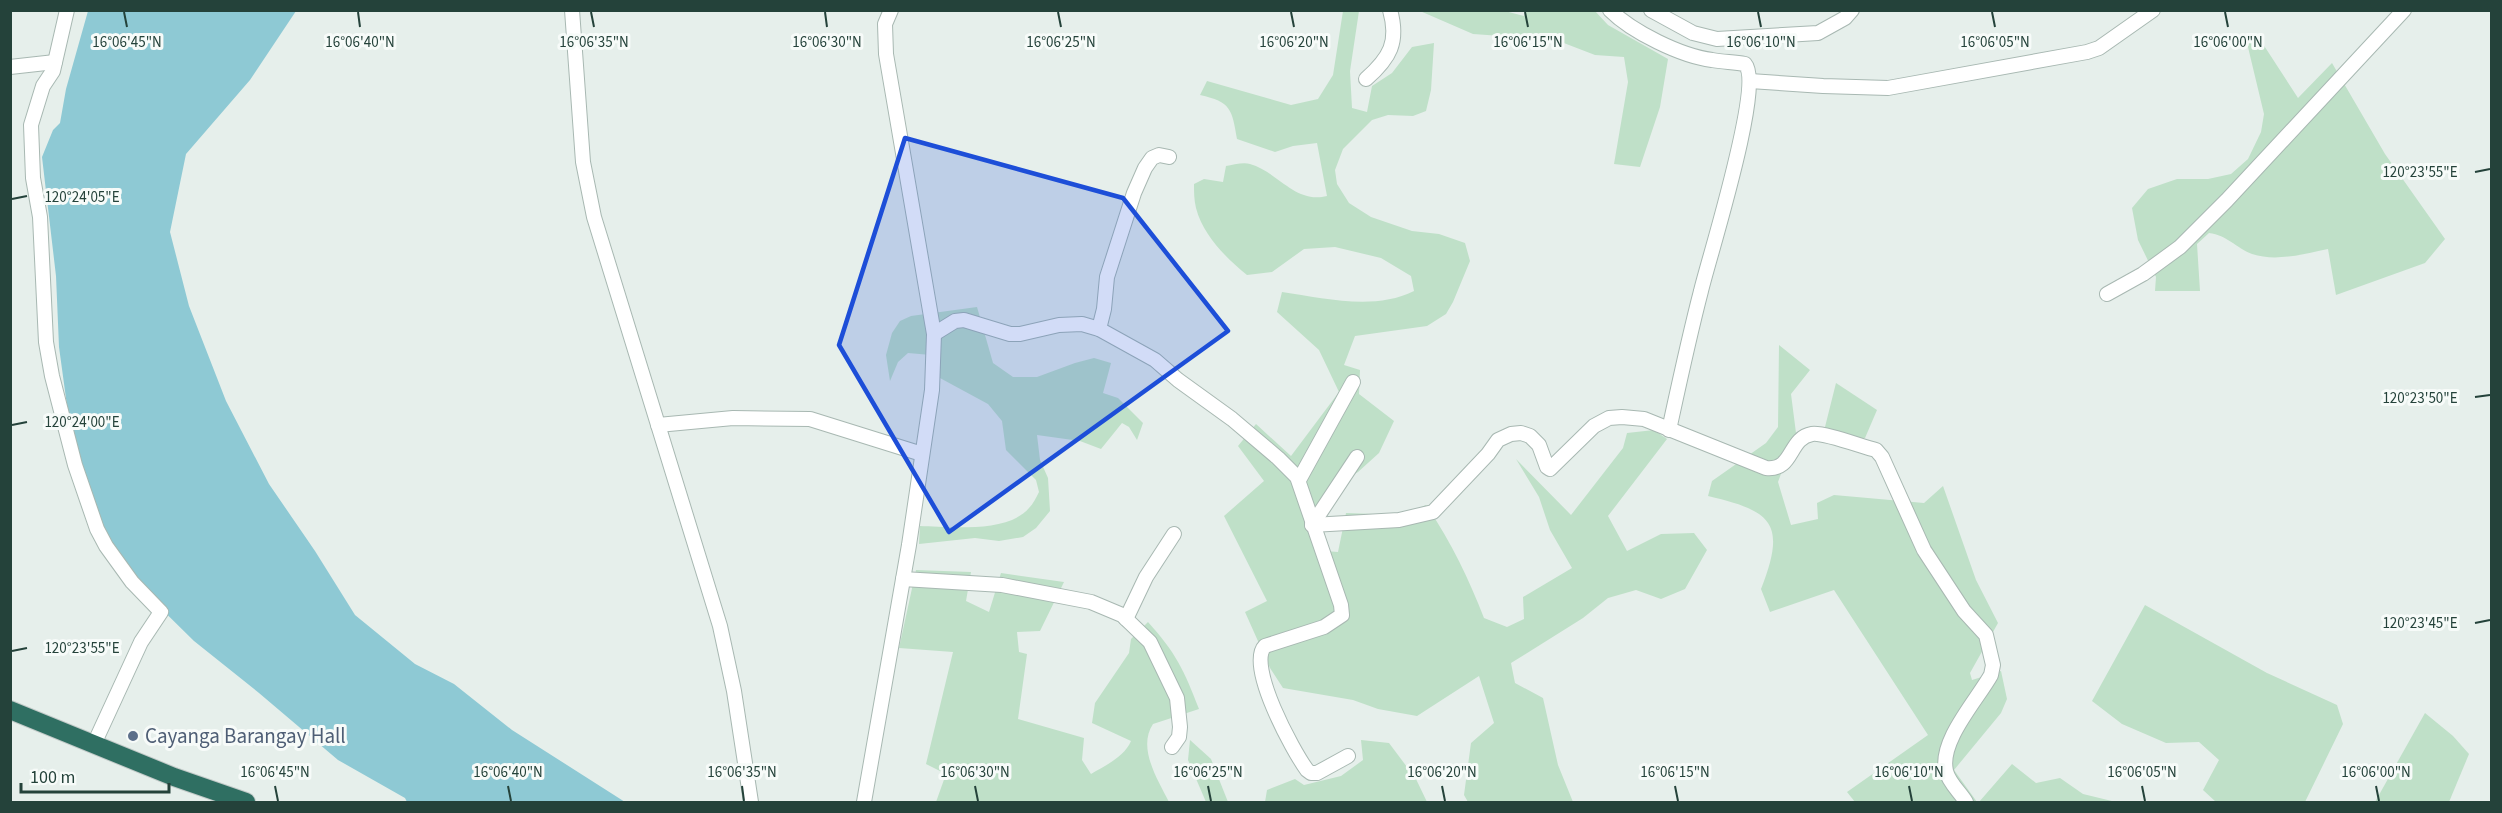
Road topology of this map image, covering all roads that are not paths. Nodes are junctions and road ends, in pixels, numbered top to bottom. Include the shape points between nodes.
1 (67, 10) edge
2 (572, 10) edge
3 (891, 10) edge
4 (1390, 10) edge
5 (1610, 10) edge
6 (1651, 10) edge
7 (1852, 10) edge
8 (2153, 10) edge
9 (2404, 10) edge
10 (55, 62) junction
11 (10, 68) edge
12 (1366, 79) dead end
13 (1750, 81) junction
14 (1169, 156) dead end
15 (2107, 294) dead end
16 (1099, 329) junction
17 (934, 334) junction
18 (1353, 382) dead end
19 (658, 424) junction
20 (1669, 430) junction
21 (922, 454) junction
22 (1357, 457) dead end
23 (1299, 480) junction
24 (1312, 525) junction
25 (1174, 534) dead end
26 (903, 579) junction
27 (1126, 618) junction
28 (10, 710) edge
29 (94, 744) junction
30 (1172, 747) dead end
31 (1348, 756) dead end
32 (242, 802) edge
33 (751, 802) edge
34 (864, 802) edge
35 (1966, 802) edge

1 - 10 street
2 - 19 street via 583,162 594,217
3 - 17 street via 885,24 886,54
4 - 12 street via 1393,42
5 - 13 street via 1620,21 1657,42 1710,60 1745,64
6 - 7 street via 1693,33 1725,39 1818,33
8 - 13 street via 2099,48 2087,52 1921,83 1866,88
9 - 15 street via 2180,247
10 - 11 street
10 - 29 street via 35,106 30,142 40,218 43,317 52,376 75,465 97,529 132,582 161,612 141,642
13 - 20 street via 1732,179 1701,290
14 - 16 street via 1152,158 1144,168 1107,277
16 - 17 street via 1068,324 1020,334 964,320
16 - 23 street via 1155,360 1232,419
17 - 21 street via 933,380
18 - 23 street
19 - 21 street via 732,418 810,419
19 - 33 street via 720,626
20 - 24 street via 1644,419 1609,418 1594,426 1549,469 1530,436 1511,434 1498,440 1433,512 1400,520
20 - 35 street via 1766,468 1781,467 1800,440 1815,433 1876,450 1882,456 1924,550 1964,611 1986,635 1992,654 1991,675 1953,735 1945,761 1948,777
21 - 26 street
22 - 24 street
23 - 24 street
24 - 31 street via 1342,615 1324,627 1265,646 1260,665 1279,724 1307,770 1317,773
25 - 27 street
26 - 27 street via 1002,585 1091,602
26 - 34 street
27 - 30 street via 1150,642 1177,698 1180,728
28 - 29 highway
29 - 32 highway

